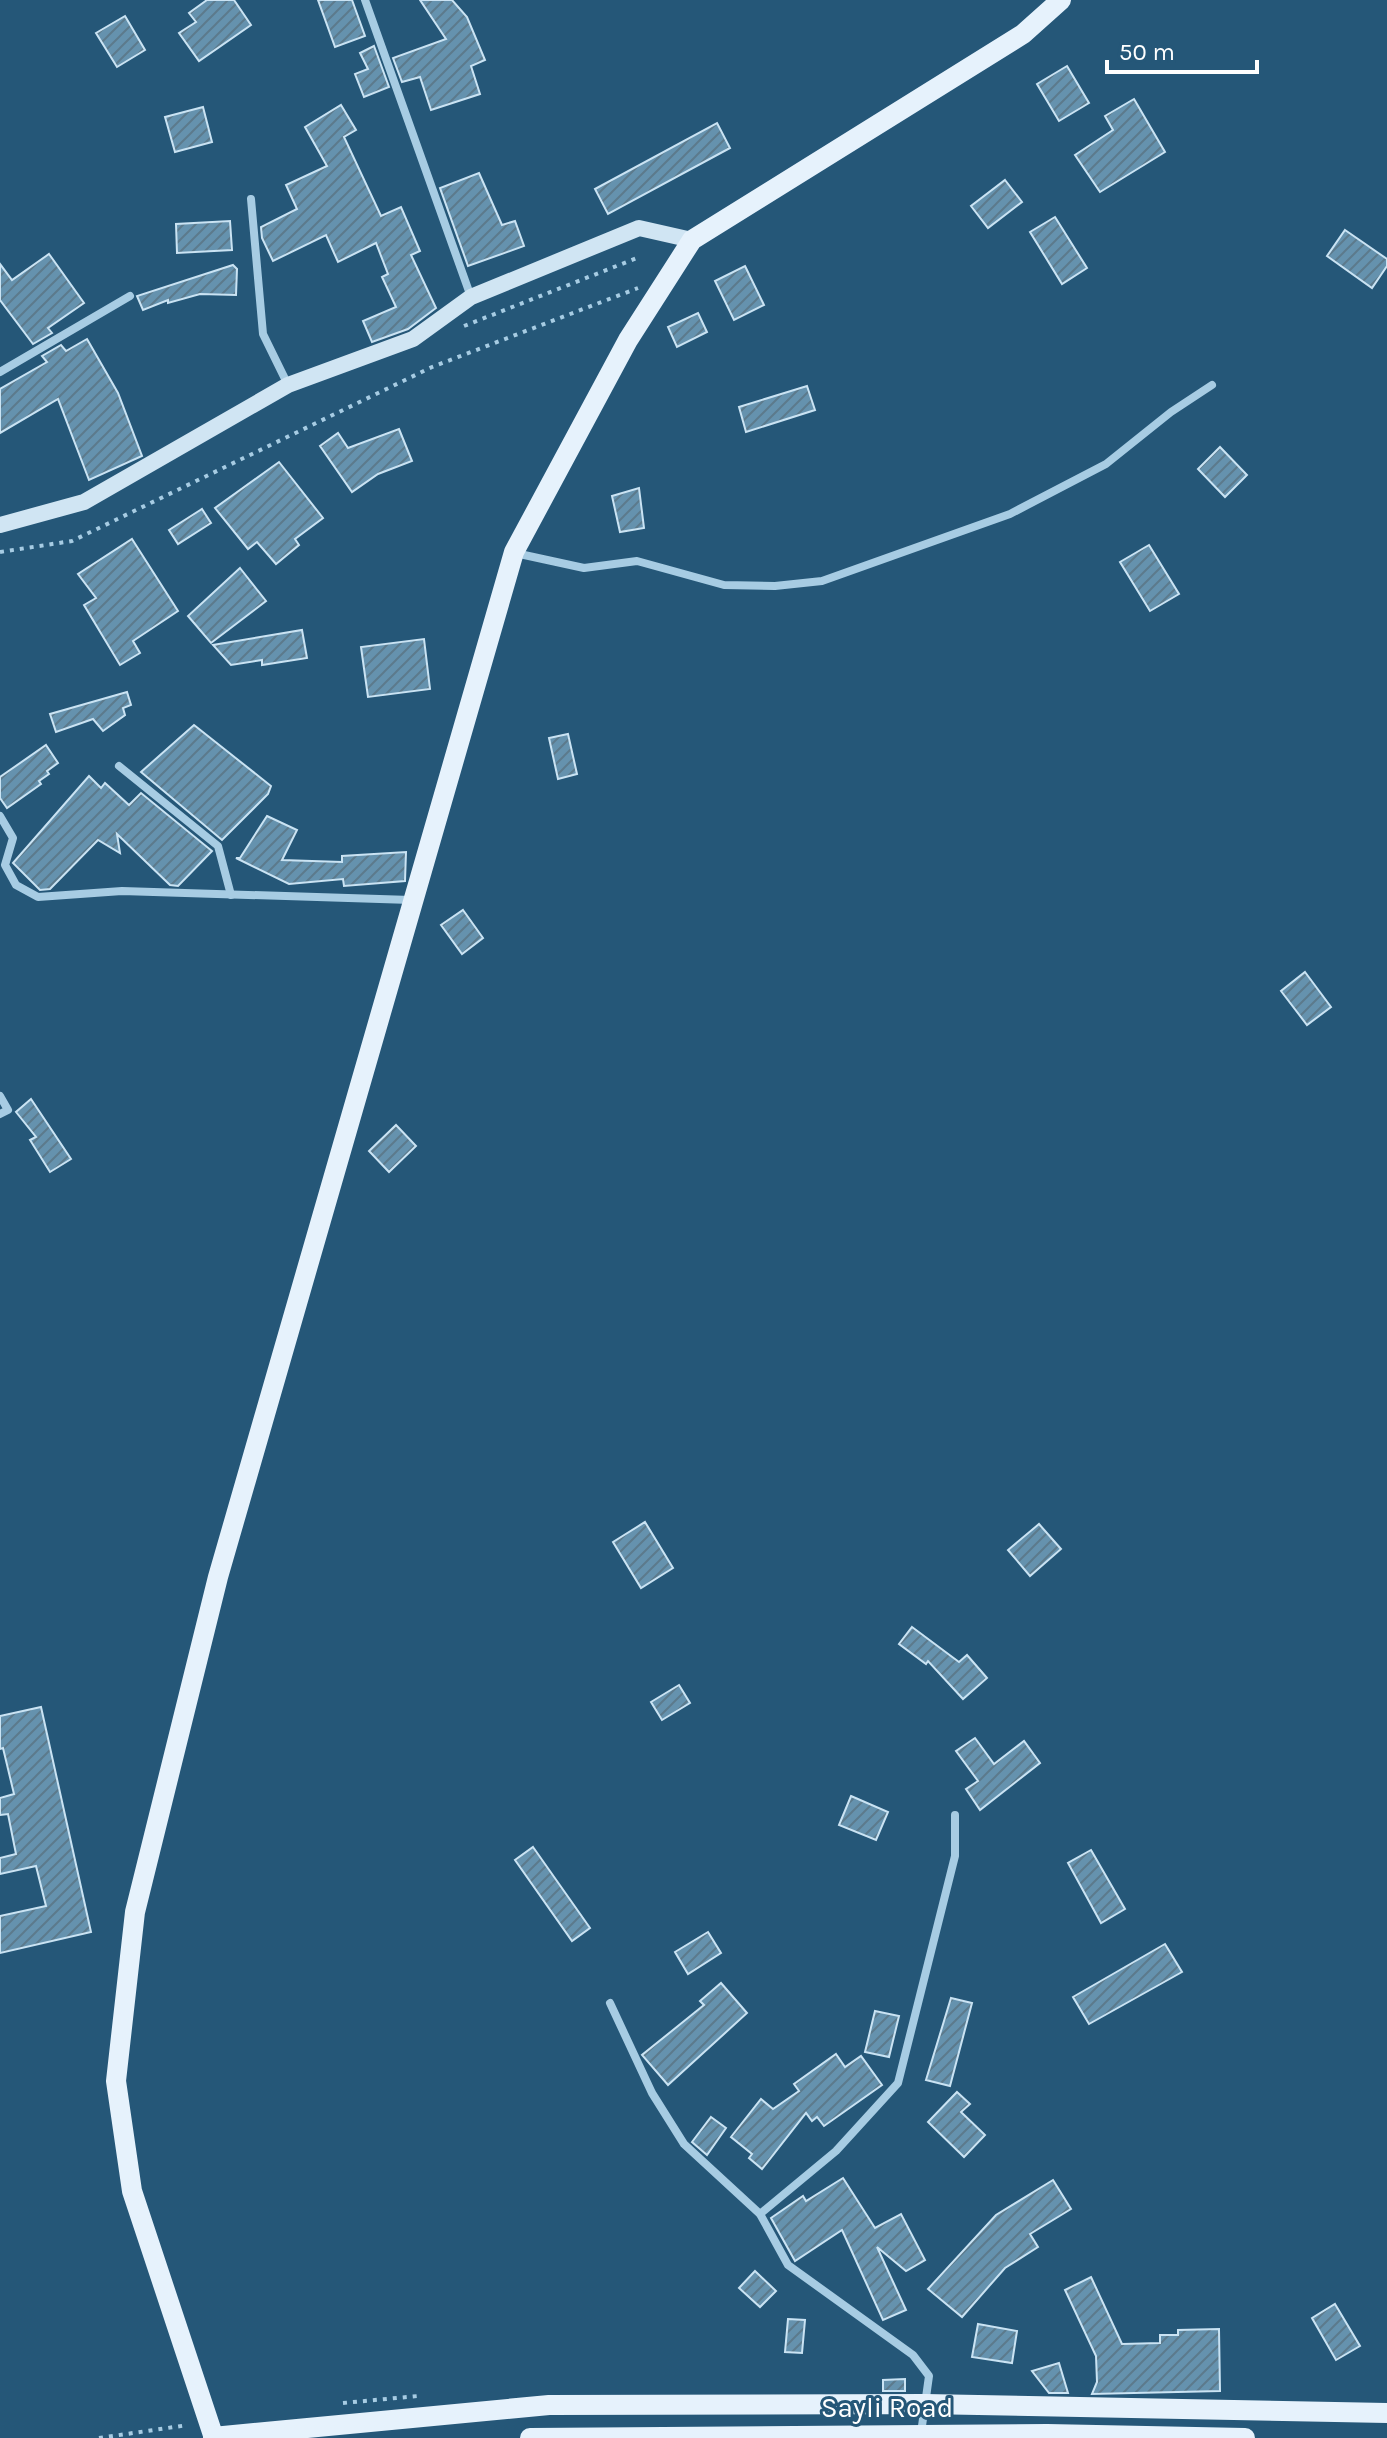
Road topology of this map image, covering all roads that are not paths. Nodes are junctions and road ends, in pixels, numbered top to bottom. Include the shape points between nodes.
1 (365, 0) edge
2 (1061, 0) edge
3 (251, 199) dead end
4 (692, 240) junction
5 (130, 296) dead end
6 (471, 297) junction
7 (0, 372) edge
8 (288, 385) junction
9 (1212, 385) dead end
10 (0, 525) edge
11 (514, 552) junction
12 (119, 766) dead end
13 (0, 816) edge
14 (231, 895) junction
15 (414, 900) junction
16 (0, 1096) edge
17 (0, 1114) edge
18 (955, 1815) dead end
19 (610, 2003) dead end
20 (760, 2214) junction
21 (925, 2404) junction
22 (1387, 2413) edge
23 (921, 2435) junction
24 (558, 2437) edge
25 (960, 2437) edge
26 (212, 2438) edge
27 (530, 2438) edge
28 (1245, 2438) edge

1 - 6 street
2 - 4 main road via 1023,34
3 - 8 street via 263,334
4 - 6 main road via 639,228
4 - 11 main road via 628,340
5 - 7 street
6 - 8 main road via 413,339
8 - 10 main road via 84,502
9 - 11 street via 1106,464 1010,514 822,581 724,585 637,561 584,568
11 - 15 main road
12 - 14 street via 218,846
13 - 14 street via 13,838 5,865 16,885 38,897 122,891
14 - 15 street
15 - 26 main road via 218,1577 135,1912 116,2081 132,2191
16 - 17 street via 8,1110
18 - 20 street via 955,1856 898,2083 836,2151
19 - 20 street via 652,2093 684,2144
20 - 21 street via 788,2265 913,2355 929,2376
21 - 22 main road
21 - 23 street
21 - 26 main road via 549,2405
23 - 24 main road, Sayli Road
23 - 25 main road, Sayli Road
24 - 27 main road, Sayli Road
25 - 28 main road, Sayli Road

